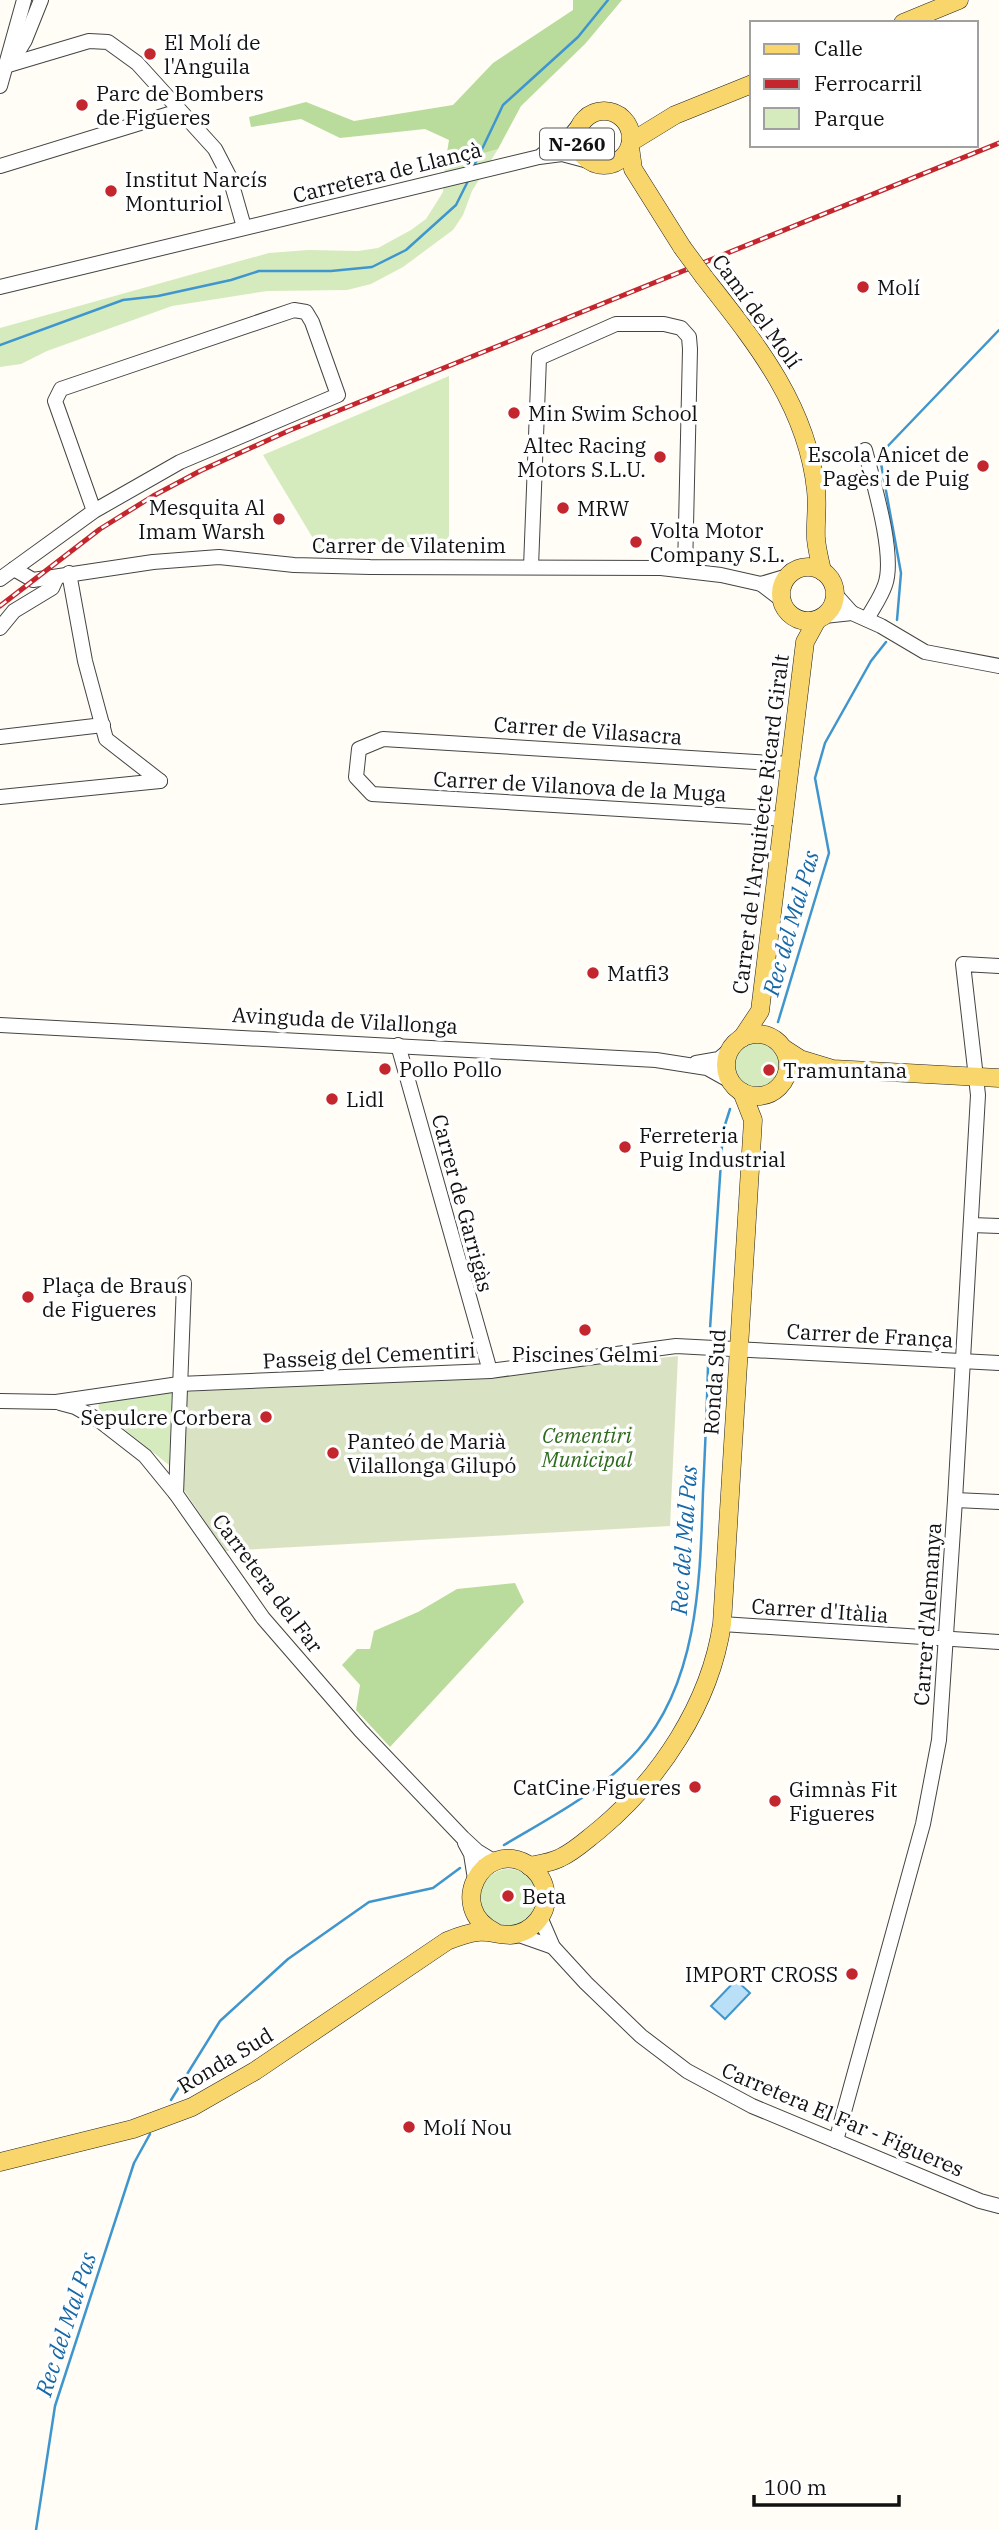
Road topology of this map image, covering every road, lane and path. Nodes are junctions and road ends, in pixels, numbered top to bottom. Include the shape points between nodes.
1 (24, 0) edge
2 (41, 0) edge
3 (959, 0) edge
4 (908, 21) edge
5 (8, 65) junction
6 (750, 85) edge
7 (0, 86) edge
8 (179, 111) junction
9 (619, 116) junction
10 (675, 116) junction
11 (582, 121) junction
12 (630, 144) junction
13 (539, 157) junction
14 (596, 164) junction
15 (0, 166) edge
16 (651, 201) junction
17 (244, 227) junction
18 (0, 287) edge
19 (865, 450) dead end
20 (94, 511) junction
21 (816, 540) junction
22 (531, 567) junction
23 (14, 569) junction
24 (685, 570) junction
25 (822, 571) junction
26 (794, 572) junction
27 (63, 575) junction
28 (0, 579) edge
29 (761, 584) junction
30 (835, 594) junction
31 (782, 600) junction
32 (852, 613) junction
33 (795, 617) junction
34 (820, 618) junction
35 (867, 620) junction
36 (0, 628) edge
37 (805, 642) junction
38 (999, 666) edge
39 (103, 725) junction
40 (0, 737) edge
41 (790, 764) junction
42 (372, 794) joint
43 (0, 797) edge
44 (785, 819) junction
45 (999, 966) edge
46 (760, 1012) junction
47 (0, 1025) edge
48 (737, 1043) junction
49 (778, 1043) junction
50 (398, 1045) junction
51 (688, 1063) junction
52 (833, 1069) junction
53 (976, 1077) junction
54 (999, 1078) edge
55 (737, 1087) junction
56 (776, 1088) junction
57 (753, 1120) junction
58 (971, 1225) junction
59 (999, 1226) edge
60 (184, 1283) dead end
61 (739, 1348) junction
62 (963, 1361) junction
63 (999, 1363) edge
64 (490, 1371) junction
65 (179, 1384) junction
66 (100, 1395) junction
67 (0, 1401) edge
68 (56, 1402) junction
69 (92, 1416) junction
70 (176, 1494) junction
71 (955, 1500) junction
72 (999, 1502) edge
73 (722, 1624) junction
74 (946, 1639) junction
75 (999, 1642) edge
76 (463, 1838) junction
77 (576, 1849) junction
78 (495, 1862) junction
79 (529, 1866) junction
80 (475, 1879) junction
81 (546, 1896) junction
82 (471, 1902) junction
83 (540, 1917) junction
84 (495, 1932) junction
85 (516, 1934) junction
86 (447, 1941) junction
87 (553, 1947) junction
88 (836, 2141) junction
89 (0, 2162) edge
90 (999, 2206) edge

1 - 5 street
2 - 5 street via 25,40
3 - 4 main road
5 - 7 street
5 - 8 street via 89,41 108,43 137,63
6 - 10 main road, N-260
8 - 15 street
8 - 17 street via 215,149 230,178
9 - 10 main road, N-260 via 648,120
9 - 11 main road, N-260 via 611,111 594,112
9 - 12 main road, N-260 via 627,124
10 - 12 main road, N-260
11 - 13 street, Carretera de Llançà / N-260 via 566,141
11 - 14 main road, N-260 via 577,144 582,155
12 - 14 main road, N-260 via 619,161
12 - 16 main road, Camí del Molí via 632,169
13 - 14 street, Carretera de Llançà / N-260 via 562,154
13 - 17 street, Carretera de Llançà / N-260
14 - 16 main road, Camí del Molí via 619,173
16 - 21 main road, Camí del Molí, bridge via 762,352 792,401 816,489
17 - 18 street, Carretera de Llançà / N-260
19 - 35 street via 887,556 886,583
20 - 20 street via 55,401 61,389 294,310 306,312 338,395 180,462
20 - 23 street
21 - 25 main road, Camí del Molí
21 - 26 main road, Camí del Molí
22 - 24 street, Carrer de Vilatenim
22 - 24 street via 539,358 616,324 664,324 681,328 689,337
22 - 27 street, Carrer de Vilatenim via 294,565 219,557
23 - 27 street, Carrer de Vilatenim via 33,580
23 - 28 street
24 - 29 street, Carrer de Vilatenim
25 - 26 main road via 810,567
25 - 30 main road via 833,582
26 - 29 street, Carrer de Vilatenim
26 - 31 main road via 783,585
27 - 36 street via 52,588 14,611
27 - 39 street
29 - 31 street, Carrer de Vilatenim
30 - 32 street
30 - 34 main road via 833,604
31 - 33 main road
32 - 34 street
32 - 35 street
33 - 34 main road
33 - 37 main road, Carrer de l'Arquitecte Ricard Giralt
34 - 37 main road, Carrer de l'Arquitecte Ricard Giralt
35 - 38 street via 925,652
37 - 41 main road, Carrer de l'Arquitecte Ricard Giralt
39 - 40 street
39 - 43 street via 106,740 160,781
41 - 42 street, Carrer de Vilasacra via 383,739 359,749 356,776
41 - 44 main road, Carrer de l'Arquitecte Ricard Giralt
42 - 44 street, Carrer de Vilanova de la Muga
44 - 46 main road, Carrer de l'Arquitecte Ricard Giralt
45 - 53 street, Carrer d'Alemanya via 963,964
46 - 48 main road, Carrer de l'Arquitecte Ricard Giralt
46 - 49 main road, Carrer de l'Arquitecte Ricard Giralt
47 - 50 street, Avinguda de Vilallonga
48 - 49 main road via 758,1034
48 - 51 street, Avinguda de Vilallonga via 719,1059
48 - 55 main road via 726,1063
49 - 52 main road via 800,1059
49 - 56 main road via 788,1069
50 - 51 street, Avinguda de Vilallonga
50 - 64 street, Carrer de Garrigàs
51 - 55 street, Avinguda de Vilallonga via 707,1068
52 - 53 main road
52 - 56 main road via 802,1074
53 - 54 main road
53 - 58 street, Carrer d'Alemanya
55 - 56 main road via 754,1096
55 - 57 main road, Ronda Sud
56 - 57 main road, Ronda Sud
57 - 61 main road, Ronda Sud
58 - 59 street
58 - 62 street, Carrer d'Alemanya
60 - 65 street
61 - 62 street, Carrer de França
61 - 64 street, Passeig del Cementiri via 676,1346
61 - 73 main road, Ronda Sud
62 - 63 street, Carrer de França
62 - 71 street, Carrer d'Alemanya
64 - 65 street, Passeig del Cementiri
65 - 66 street, Passeig del Cementiri
65 - 70 street
66 - 68 street, Passeig del Cementiri
66 - 69 street via 92,1403
67 - 68 street, Passeig del Cementiri
68 - 69 street, Carretera del Far
69 - 70 street, Carretera del Far via 145,1456
70 - 76 street, Carretera del Far via 263,1618
71 - 72 street
71 - 74 street, Carrer d'Alemanya
73 - 74 street, Carrer d'Itàlia
73 - 77 main road, Ronda Sud via 706,1685 664,1761 633,1800
74 - 75 street, Carrer d'Itàlia
74 - 88 street, Carrer d'Alemanya via 930,1794
76 - 78 street, Carretera del Far
76 - 80 street, Carretera del Far
77 - 79 main road, Ronda Sud
77 - 81 main road, Ronda Sud
78 - 79 main road, Ronda Sud via 513,1860
78 - 80 main road
79 - 81 main road via 541,1879
80 - 82 main road, Ronda Sud
81 - 83 main road, Ronda Sud
82 - 84 main road via 478,1920
82 - 86 main road, Ronda Sud
83 - 85 main road
83 - 87 street, Carretera El Far - Figueres
84 - 85 main road, Ronda Sud
84 - 86 main road, Ronda Sud via 469,1933
85 - 87 street, Carretera El Far - Figueres
86 - 89 main road, Ronda Sud via 255,2071 192,2108 133,2129
87 - 88 street, Carretera El Far - Figueres via 624,2020 675,2062 715,2088
88 - 90 street, Carretera El Far - Figueres

